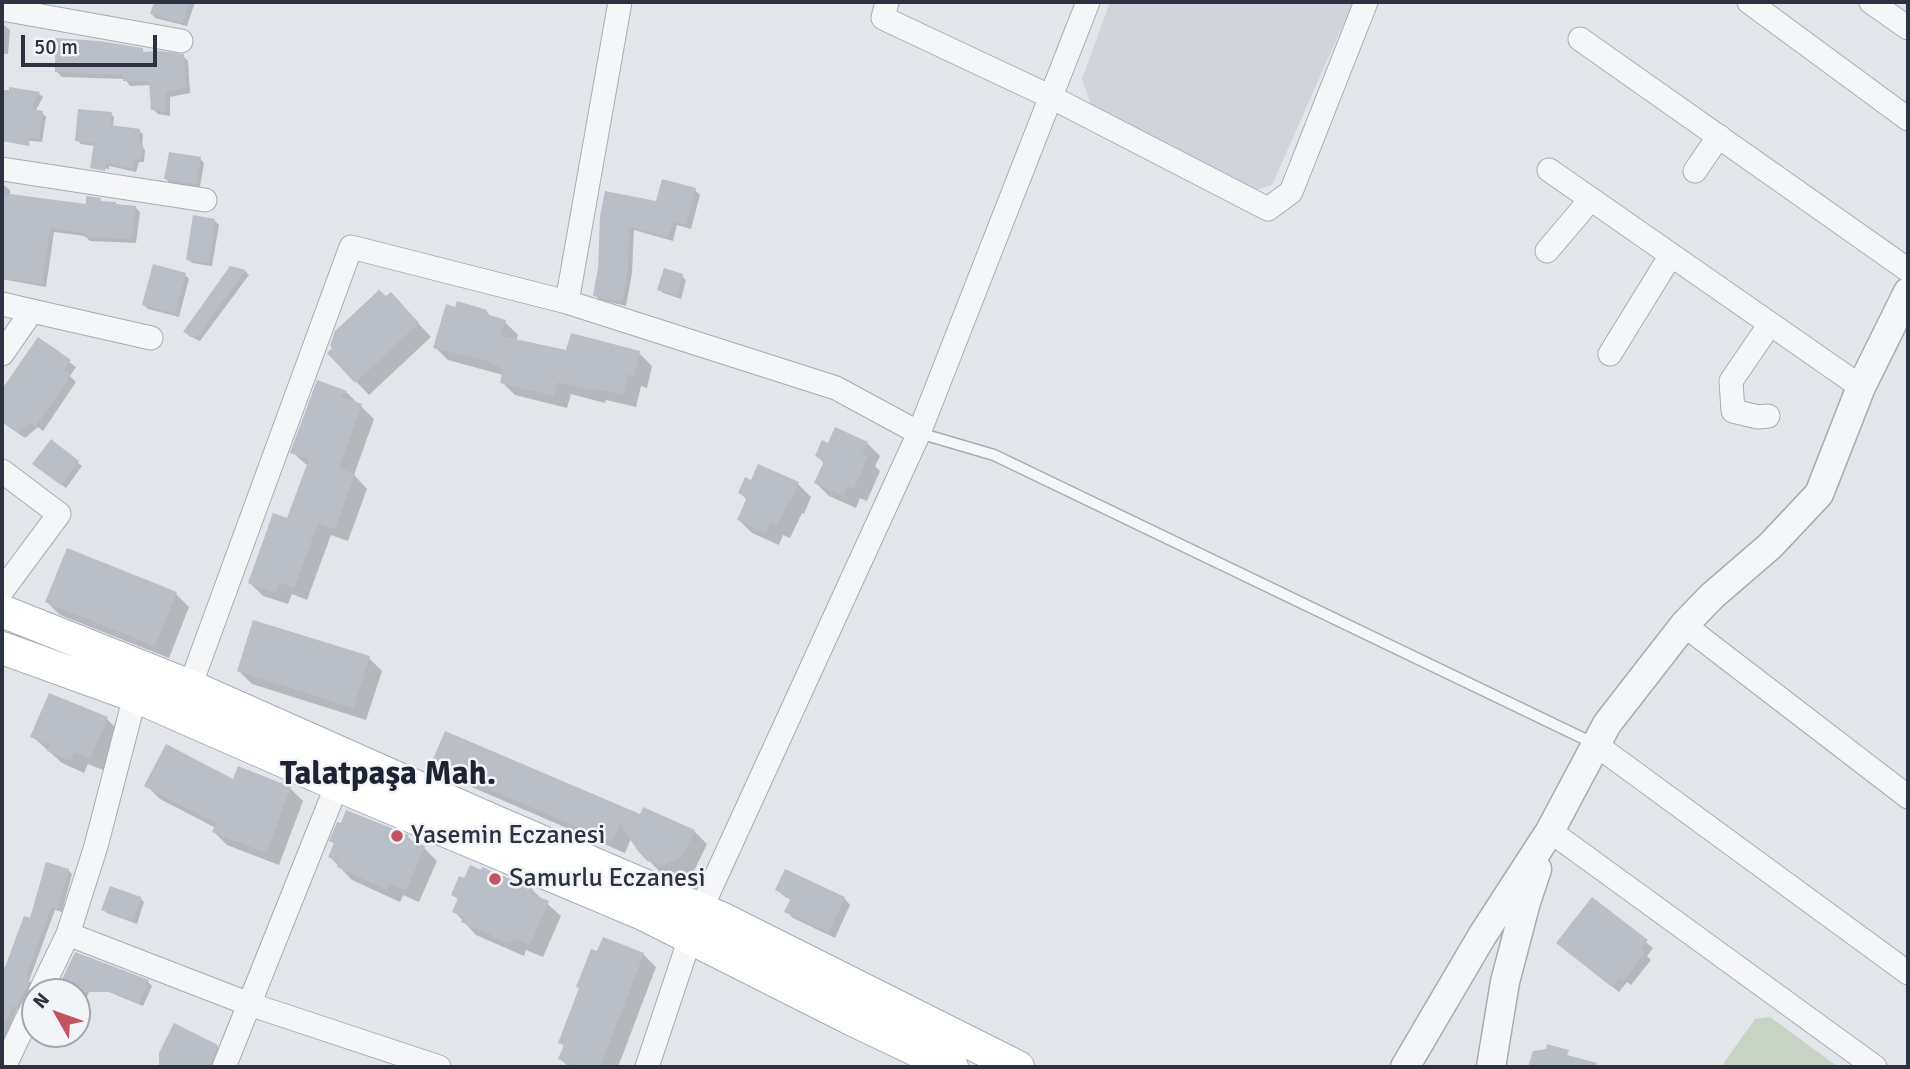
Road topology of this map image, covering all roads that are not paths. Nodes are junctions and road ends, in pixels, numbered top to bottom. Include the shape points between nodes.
1 (620, 2) edge
2 (887, 2) edge
3 (1088, 2) edge
4 (1366, 2) edge
5 (1749, 2) edge
6 (1871, 2) edge
7 (2, 9) edge
8 (1908, 28) edge
9 (1580, 39) dead end
10 (181, 41) dead end
11 (1051, 97) junction
12 (1908, 119) edge
13 (1718, 136) junction
14 (2, 169) edge
15 (1549, 170) dead end
16 (1695, 171) dead end
17 (1591, 199) junction
18 (205, 200) dead end
19 (1547, 251) dead end
20 (1671, 255) junction
21 (1908, 270) edge
22 (1908, 292) edge
23 (567, 302) junction
24 (2, 304) edge
25 (32, 311) junction
26 (1770, 324) junction
27 (151, 338) dead end
28 (2, 354) edge
29 (1610, 354) dead end
30 (1861, 387) junction
31 (1768, 416) dead end
32 (919, 433) junction
33 (2, 471) edge
34 (2, 591) edge
35 (2, 611) edge
36 (1684, 625) junction
37 (2, 648) edge
38 (190, 686) junction
39 (135, 696) junction
40 (1595, 744) junction
41 (337, 785) junction
42 (1908, 797) edge
43 (1550, 831) junction
44 (701, 909) junction
45 (68, 934) junction
46 (690, 938) junction
47 (1908, 973) edge
48 (47, 978) edge
49 (249, 1004) junction
50 (21, 1031) edge
51 (4, 1067) edge
52 (224, 1067) edge
53 (439, 1067) edge
54 (647, 1067) edge
55 (953, 1067) edge
56 (1018, 1067) edge
57 (1405, 1067) edge
58 (1491, 1067) edge
59 (1875, 1067) edge

1 - 23 street
2 - 11 street via 883,18
3 - 11 street
4 - 11 street via 1291,192 1268,209
5 - 12 street
6 - 8 street
7 - 10 street
9 - 13 street
11 - 32 street
13 - 16 street
13 - 21 street
14 - 18 street
15 - 17 street
17 - 19 street
17 - 20 street
20 - 26 street
20 - 29 street
22 - 30 street
23 - 32 street via 836,388
23 - 38 street via 351,247
24 - 25 street
25 - 27 street
25 - 28 street
26 - 30 street
26 - 31 street via 1731,382 1733,411
30 - 36 street via 1819,495
32 - 40 lane via 994,455
32 - 44 street
33 - 34 street via 59,514
35 - 38 main road
36 - 40 street
36 - 42 street
37 - 39 main road
38 - 44 main road
39 - 41 main road
39 - 45 street
40 - 43 street
40 - 47 street
41 - 46 main road
41 - 49 street
43 - 57 street
43 - 58 street via 1504,982
43 - 59 street
44 - 46 street
44 - 56 main road
45 - 48 street
45 - 49 street
46 - 54 street
46 - 55 main road
49 - 52 street
49 - 53 street
50 - 51 street

